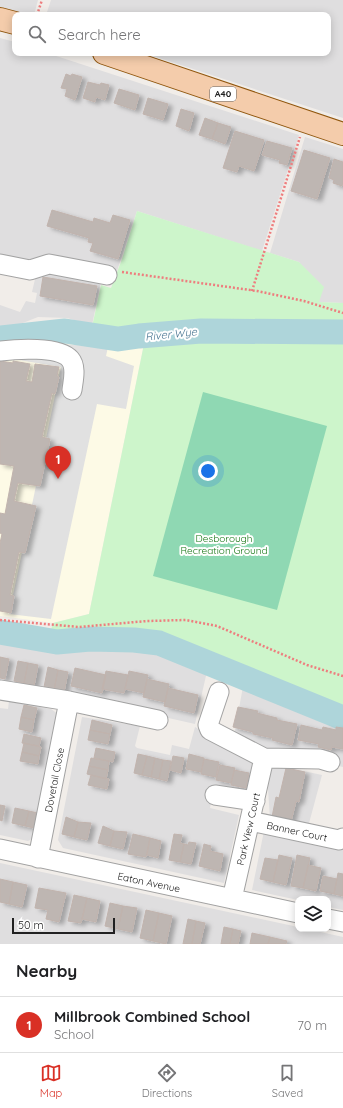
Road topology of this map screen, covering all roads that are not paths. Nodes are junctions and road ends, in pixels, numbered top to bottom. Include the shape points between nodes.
1 (0, 19) edge
2 (12, 22) edge
3 (113, 56) edge
4 (343, 134) edge
5 (9, 266) edge
6 (107, 275) road end
7 (0, 351) edge
8 (72, 390) dead end
9 (0, 690) edge
10 (219, 692) dead end
11 (69, 701) junction
12 (158, 720) dead end
13 (264, 758) junction
14 (330, 762) dead end
15 (215, 795) dead end
16 (254, 800) junction
17 (250, 821) junction
18 (343, 838) edge
19 (0, 849) edge
20 (38, 858) junction
21 (232, 899) junction
22 (295, 912) edge
23 (331, 920) edge
24 (343, 922) edge

1 - 2 main road
3 - 4 main road, A40
5 - 6 street via 30,270 50,264
7 - 8 street via 62,353 71,360 74,372
9 - 11 street
10 - 13 street via 208,725 210,730
11 - 12 street
11 - 20 street, Dovetail Close
13 - 14 street via 320,759
13 - 16 street, Park View Court
15 - 16 street
16 - 17 street, Park View Court
17 - 18 street, Banner Court via 339,840
17 - 21 street, Park View Court
19 - 20 street, Eaton Avenue
20 - 21 street, Eaton Avenue
21 - 22 street, Eaton Avenue
23 - 24 street

